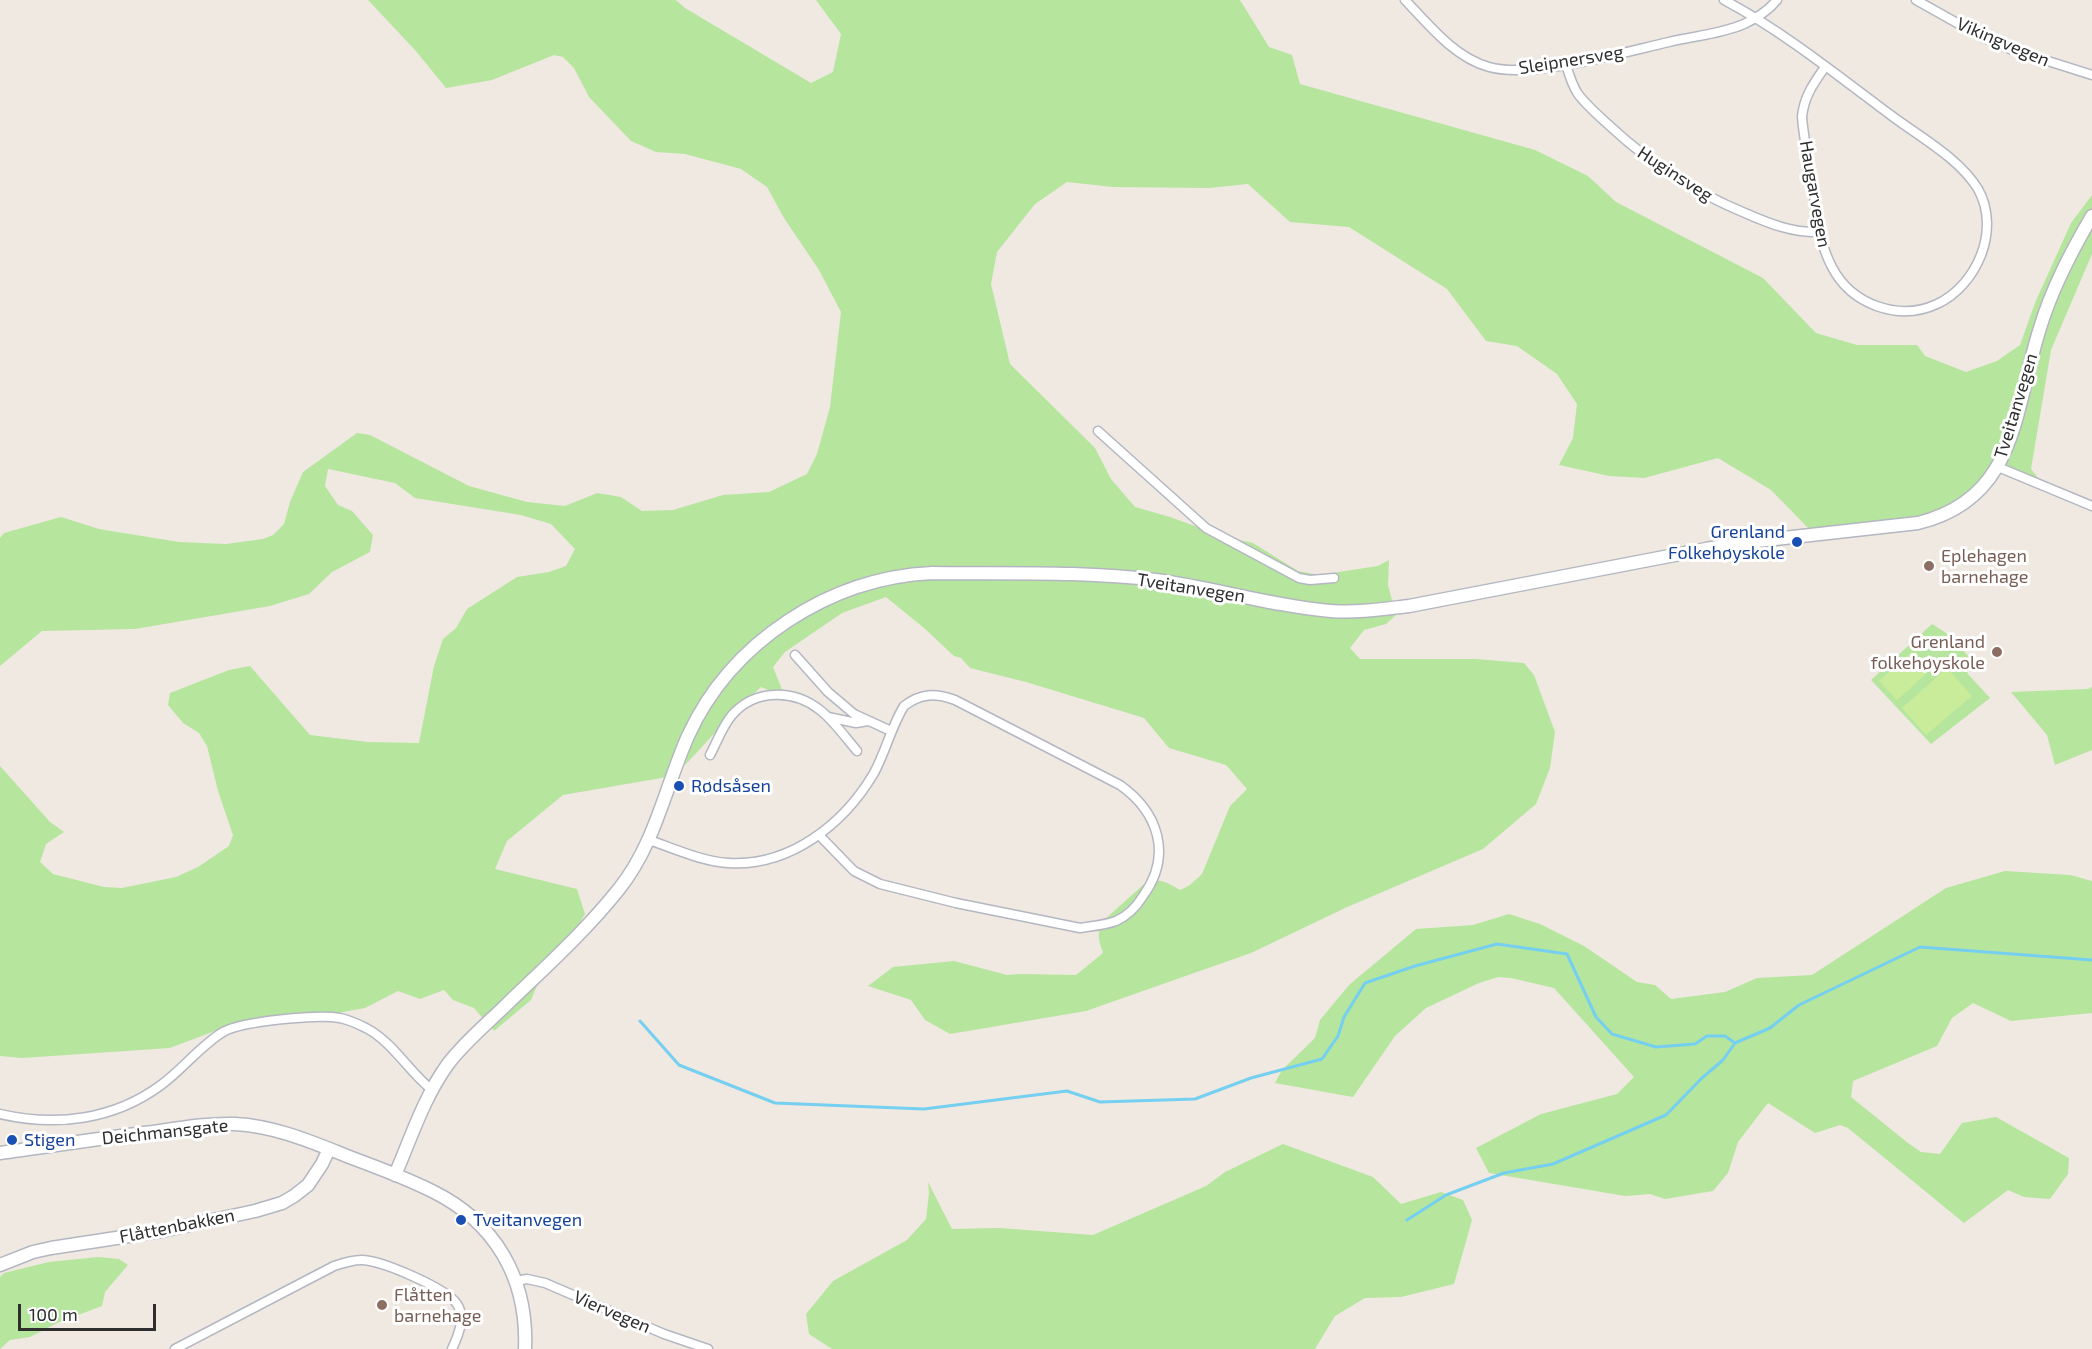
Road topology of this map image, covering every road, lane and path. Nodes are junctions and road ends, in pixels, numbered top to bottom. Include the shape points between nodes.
1 (1405, 0) edge
2 (1724, 0) edge
3 (1777, 0) edge
4 (1916, 0) edge
5 (1757, 18) junction
6 (1566, 64) junction
7 (1826, 67) junction
8 (2092, 75) edge
9 (2092, 216) edge
10 (1820, 232) junction
11 (1098, 431) dead end
12 (1998, 467) junction
13 (2092, 506) edge
14 (1334, 578) dead end
15 (795, 656) dead end
16 (828, 717) junction
17 (869, 721) junction
18 (891, 731) junction
19 (857, 751) dead end
20 (710, 756) dead end
21 (819, 835) junction
22 (649, 840) junction
23 (432, 1090) junction
24 (0, 1114) edge
25 (329, 1149) junction
26 (0, 1153) edge
27 (394, 1174) junction
28 (0, 1265) edge
29 (516, 1281) junction
30 (176, 1349) edge
31 (452, 1349) edge
32 (525, 1349) edge
33 (708, 1349) edge

1 - 6 street, Sleipnersveg via 1457,51 1478,64 1508,70
2 - 5 street, Haugarvegen
3 - 5 street
4 - 8 street, Vikingvegen via 2010,49
5 - 6 street, Sleipnersveg via 1728,29
5 - 7 street, Haugarvegen
6 - 10 street, Huginsveg via 1572,83 1585,101 1626,141 1674,177 1701,194 1761,220 1787,229
7 - 10 street, Haugarvegen via 1803,104 1802,117
7 - 10 street, Haugarvegen via 1966,174 1985,206 1987,227 1984,246 1964,285 1936,304 1904,311 1873,306 1844,285 1832,269
9 - 12 main road, Tveitanvegen via 2046,309 2011,435
11 - 14 street via 1206,528 1299,578
12 - 13 street
12 - 22 main road, Tveitanvegen via 1963,505 1918,523 1727,545 1374,610 1306,608 1189,585 1122,577 932,573 875,581 799,614 758,644 726,675 688,736
15 - 17 street via 828,692
16 - 17 street via 856,723
16 - 19 street
16 - 20 street via 804,700 789,695 756,698 732,716
17 - 18 street
18 - 21 street via 864,787
18 - 21 street via 904,706 923,695 941,695 1119,785 1143,805 1156,830 1159,847 1150,887 1119,920 1080,928 880,884 854,871
21 - 22 street via 803,846 768,859 730,863
22 - 23 main road, Tveitanvegen via 608,903 458,1052
23 - 24 street via 374,1033 352,1021 327,1016 237,1026 224,1031 160,1086 133,1103 103,1114 47,1120
23 - 27 main road, Tveitanvegen
25 - 26 main road, Deichmansgate via 267,1128 223,1124
25 - 27 main road, Deichmansgate
25 - 28 main road, Flåttenbakken via 308,1185 268,1208 162,1231 51,1248
27 - 29 main road, Deichmansgate via 433,1191 473,1217 499,1247
29 - 32 main road, Deichmansgate
29 - 33 street, Viervegen via 545,1283
30 - 31 street via 334,1266 360,1259 378,1262 445,1293 457,1304 460,1326

